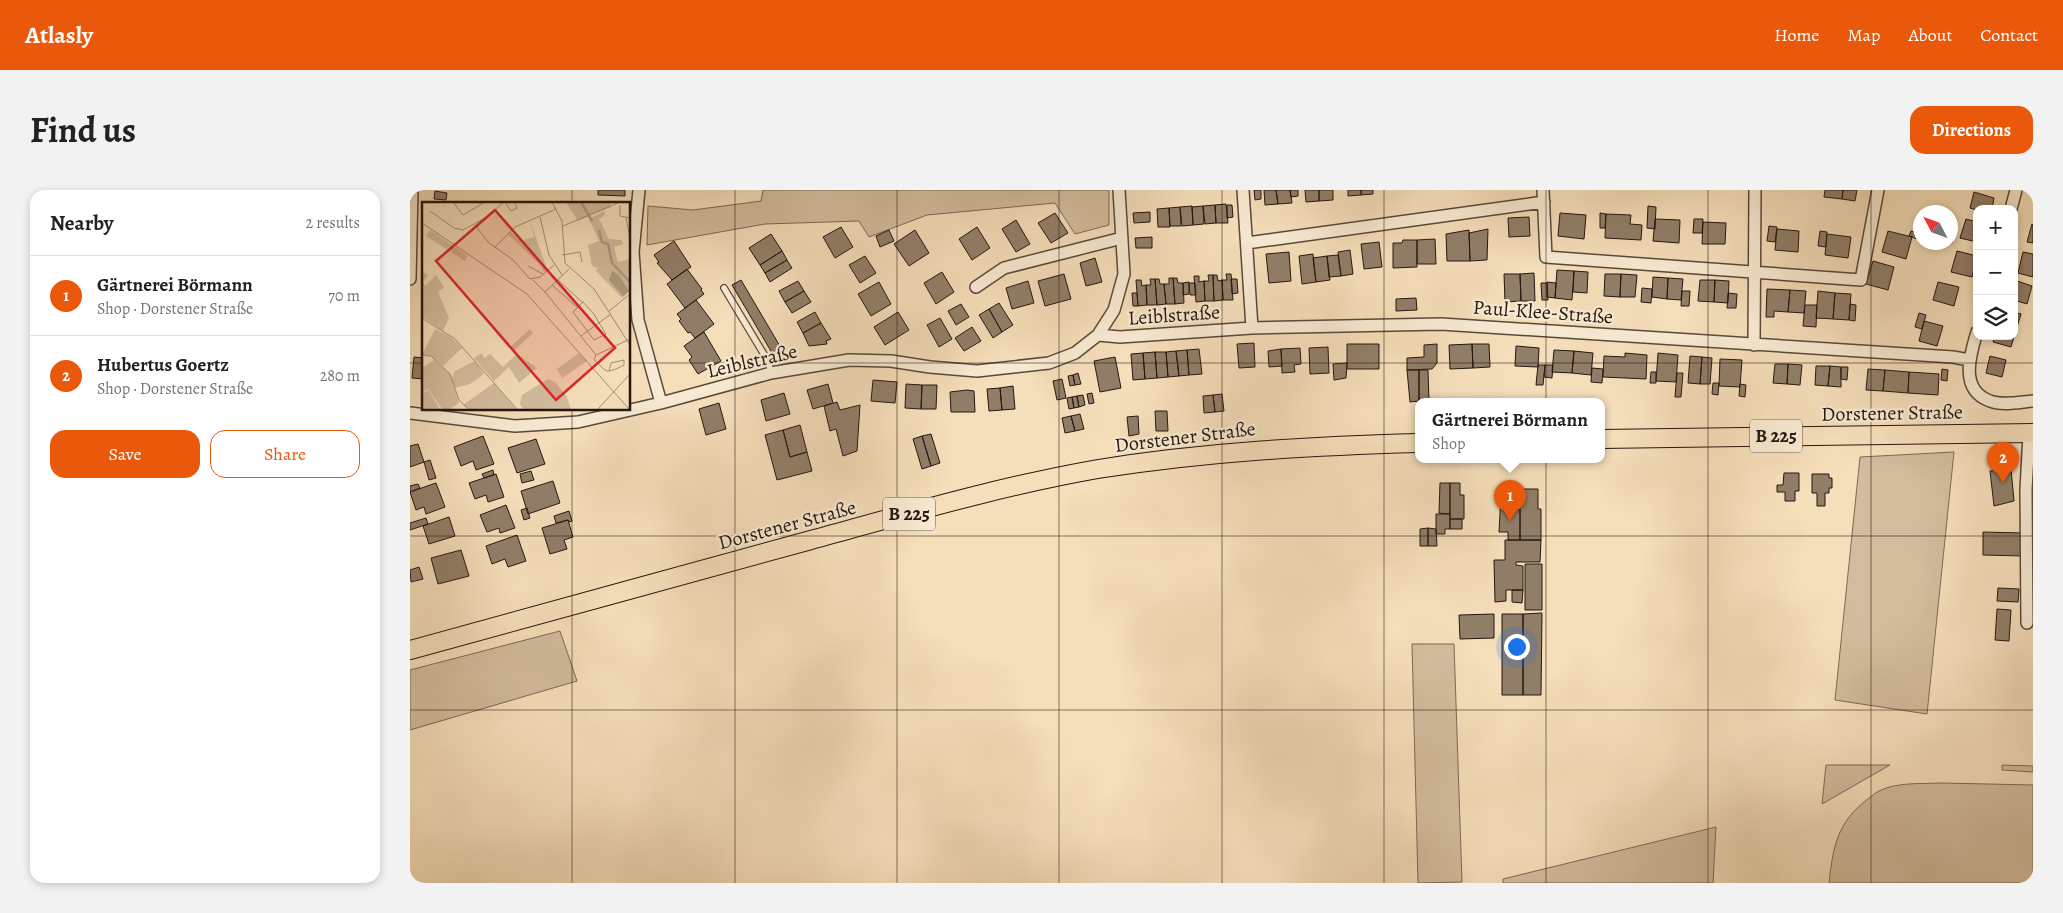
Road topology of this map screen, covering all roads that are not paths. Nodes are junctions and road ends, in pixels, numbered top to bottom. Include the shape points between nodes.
1 (412, 190) edge
2 (639, 190) edge
3 (1119, 190) edge
4 (1244, 190) edge
5 (1755, 190) edge
6 (1878, 190) edge
7 (2016, 190) edge
8 (1544, 196) edge
9 (2012, 205) edge
10 (1122, 238) junction
11 (1247, 243) junction
12 (1753, 270) junction
13 (410, 279) edge
14 (976, 287) dead end
15 (724, 288) dead end
16 (1252, 328) junction
17 (1098, 335) junction
18 (1975, 340) edge
19 (1754, 345) junction
20 (1969, 360) junction
21 (771, 373) junction
22 (2033, 401) edge
23 (661, 403) junction
24 (410, 413) edge
25 (2031, 433) edge
26 (1605, 439) edge
27 (1415, 443) edge
28 (2027, 623) dead end
29 (410, 650) edge

1 - 13 street
2 - 23 street via 633,252 638,320
3 - 10 street, Leiblstraße
4 - 11 street
5 - 12 street
6 - 12 street via 1861,280
7 - 9 street
8 - 11 street
8 - 12 street via 1546,257
10 - 14 street via 1004,268
10 - 17 street, Leiblstraße via 1124,274 1120,293 1114,310
11 - 16 street
12 - 19 street
15 - 21 lane via 768,361
16 - 17 street, Leiblstraße via 1120,338
16 - 19 street, Paul-Klee-Straße via 1441,324
17 - 21 street, Leiblstraße via 1075,353 1049,363 1010,368 976,371 891,361 849,360
18 - 20 street
19 - 20 street, Paul-Klee-Straße
20 - 22 street via 1970,381 1977,392 1989,401 2006,404
21 - 23 street, Leiblstraße
23 - 24 street, Leiblstraße via 578,422 515,426
25 - 26 main road, Dorstener Straße / B 225
25 - 28 street via 2026,490
27 - 29 main road, Dorstener Straße / B 225 via 1228,452 1060,477 944,504

